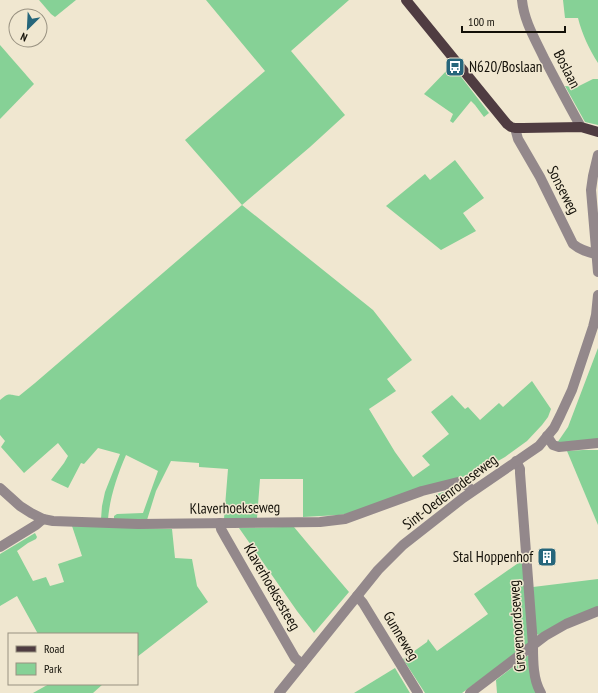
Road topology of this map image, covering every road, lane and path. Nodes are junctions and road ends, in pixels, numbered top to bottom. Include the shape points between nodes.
1 (406, 0) edge
2 (522, 0) edge
3 (581, 127) junction
4 (516, 128) junction
5 (598, 132) edge
6 (598, 155) edge
7 (596, 254) junction
8 (598, 272) edge
9 (598, 295) edge
10 (597, 315) edge
11 (548, 436) junction
12 (598, 443) edge
13 (516, 461) junction
14 (0, 488) edge
15 (472, 491) junction
16 (43, 519) junction
17 (220, 523) junction
18 (0, 547) edge
19 (357, 596) junction
20 (598, 611) edge
21 (533, 645) junction
22 (302, 664) junction
23 (279, 693) edge
24 (418, 693) edge
25 (470, 693) edge
26 (541, 693) edge

1 - 4 main road via 507,124
2 - 3 street, Boslaan via 532,33
3 - 4 main road
3 - 5 main road
4 - 7 street, Sonseweg via 518,139 573,244
6 - 7 street via 592,190
7 - 8 street
9 - 10 street, Sint-Oedenrodeseweg
10 - 11 street, Sint-Oedenrodeseweg via 572,390
11 - 12 street via 553,445 559,447
11 - 13 street, Sint-Oedenrodeseweg via 539,446
13 - 15 street, Sint-Oedenrodeseweg
13 - 21 street, Grevenoordseweg via 520,469
14 - 16 street, Klaverhoekseweg via 20,506
15 - 17 street, Klaverhoekseweg via 462,482 458,482 422,491 334,521
15 - 19 street, Sint-Oedenrodeseweg via 403,545
16 - 17 street, Klaverhoekseweg via 138,524
16 - 18 street
17 - 22 street, Klaverhoeksesteeg via 221,529 295,658
19 - 22 street, Sint-Oedenrodeseweg
19 - 24 street, Gunneweg
20 - 21 street via 566,624
21 - 25 street
21 - 26 street, Grevenoordseweg via 536,679
22 - 23 street, Sint-Oedenrodeseweg

